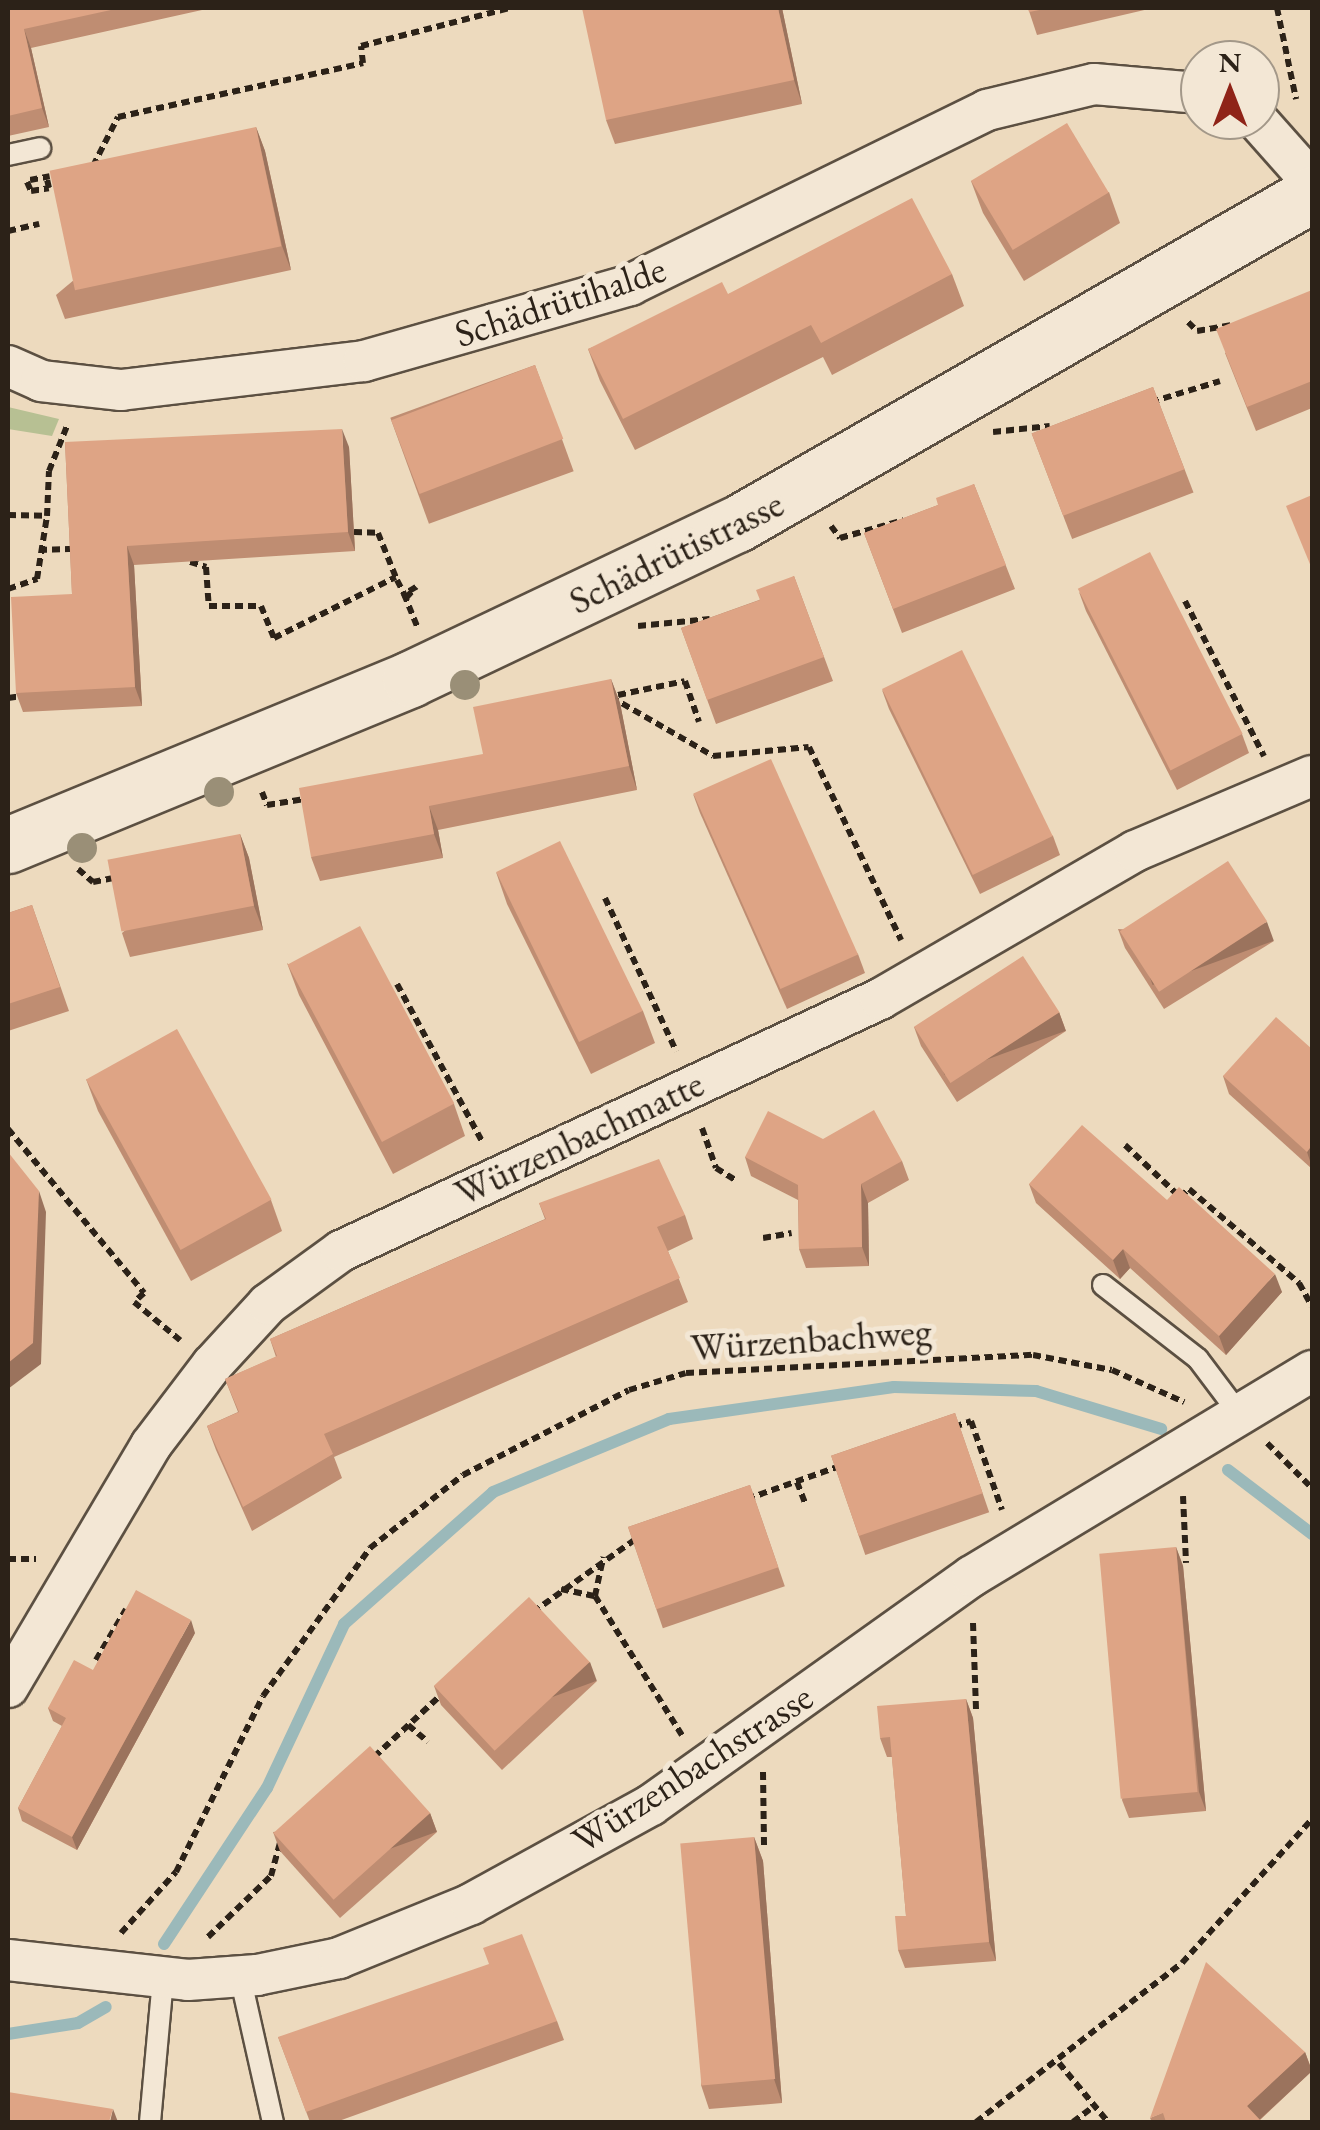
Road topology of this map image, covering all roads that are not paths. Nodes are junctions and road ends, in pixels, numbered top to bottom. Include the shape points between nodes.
1 (1180, 90) edge
2 (1275, 140) edge
3 (40, 148) dead end
4 (8, 155) edge
5 (1312, 182) edge
6 (1312, 194) edge
7 (8, 366) edge
8 (1296, 783) edge
9 (8, 845) edge
10 (1103, 1284) edge
11 (1312, 1372) edge
12 (1249, 1426) junction
13 (8, 1687) edge
14 (8, 1960) edge
15 (240, 1976) junction
16 (181, 1978) junction
17 (150, 2122) edge
18 (273, 2122) edge

1 - 7 street, Schädrütihalde via 1094,84 987,110 630,285 364,361 121,390 41,381
2 - 5 street
3 - 4 lane
6 - 9 main road, Schädrütistrasse via 947,410 648,568 213,764
8 - 13 street, Würzenbachmatte via 1135,851 880,999 341,1250 268,1304 151,1445
10 - 12 lane via 1198,1359
11 - 12 street, Würzenbachstrasse
12 - 15 street, Würzenbachstrasse via 1166,1460 1016,1549 702,1768 471,1904 339,1958
14 - 16 street, Würzenbachstrasse
15 - 16 street, Würzenbachstrasse
15 - 18 lane
16 - 17 lane

